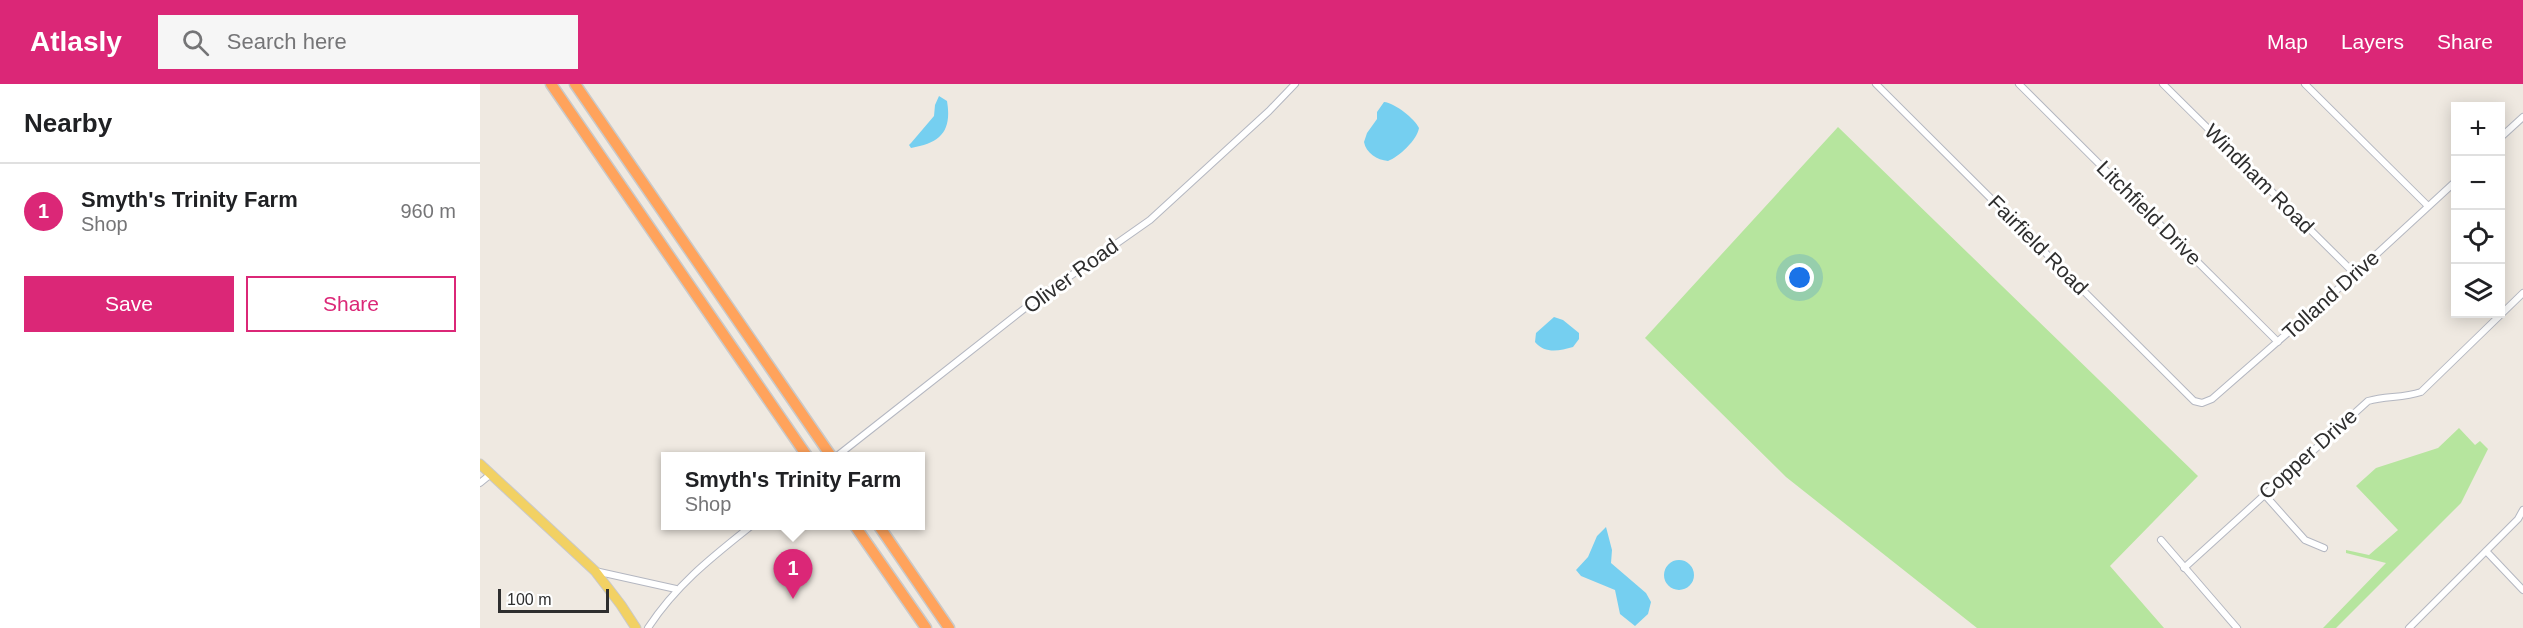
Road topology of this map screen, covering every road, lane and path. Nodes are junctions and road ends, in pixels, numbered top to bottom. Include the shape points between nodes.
1 (551, 84) edge
2 (575, 84) edge
3 (1294, 84) edge
4 (1876, 84) edge
5 (2019, 84) edge
6 (2163, 84) edge
7 (2305, 84) edge
8 (2523, 117) edge
9 (2505, 133) edge
10 (2451, 185) edge
11 (2428, 206) junction
12 (2355, 274) junction
13 (2523, 293) edge
14 (2278, 342) junction
15 (2202, 403) joint
16 (804, 452) edge
17 (828, 452) edge
18 (842, 452) edge
19 (480, 464) edge
20 (491, 474) junction
21 (480, 483) edge
22 (2264, 494) junction
23 (2523, 510) edge
24 (745, 530) edge
25 (858, 530) edge
26 (882, 530) edge
27 (2161, 540) dead end
28 (2324, 548) dead end
29 (2486, 551) junction
30 (2184, 568) junction
31 (595, 571) junction
32 (676, 589) junction
33 (2523, 590) edge
34 (636, 628) edge
35 (648, 628) edge
36 (926, 628) edge
37 (949, 628) edge
38 (2236, 628) edge
39 (2409, 628) edge

1 - 16 highway
2 - 17 highway
3 - 18 street, Oliver Road via 1150,220 1029,305
4 - 15 street, Fairfield Road via 2194,401
5 - 14 street, Litchfield Drive
6 - 12 street, Windham Road
7 - 11 street
8 - 9 street
10 - 11 street, Tolland Drive
11 - 12 street, Tolland Drive
12 - 14 street, Tolland Drive
13 - 22 street, Copper Drive via 2421,392 2405,398 2367,401
14 - 15 street, Tolland Drive via 2212,399
19 - 20 main road
20 - 21 street
20 - 31 main road
22 - 28 street via 2305,540
22 - 30 street, Copper Drive
23 - 29 street
24 - 32 street
25 - 36 highway
26 - 37 highway
27 - 30 street
29 - 33 street
29 - 39 street
30 - 38 street
31 - 32 street
31 - 34 main road
32 - 35 street

